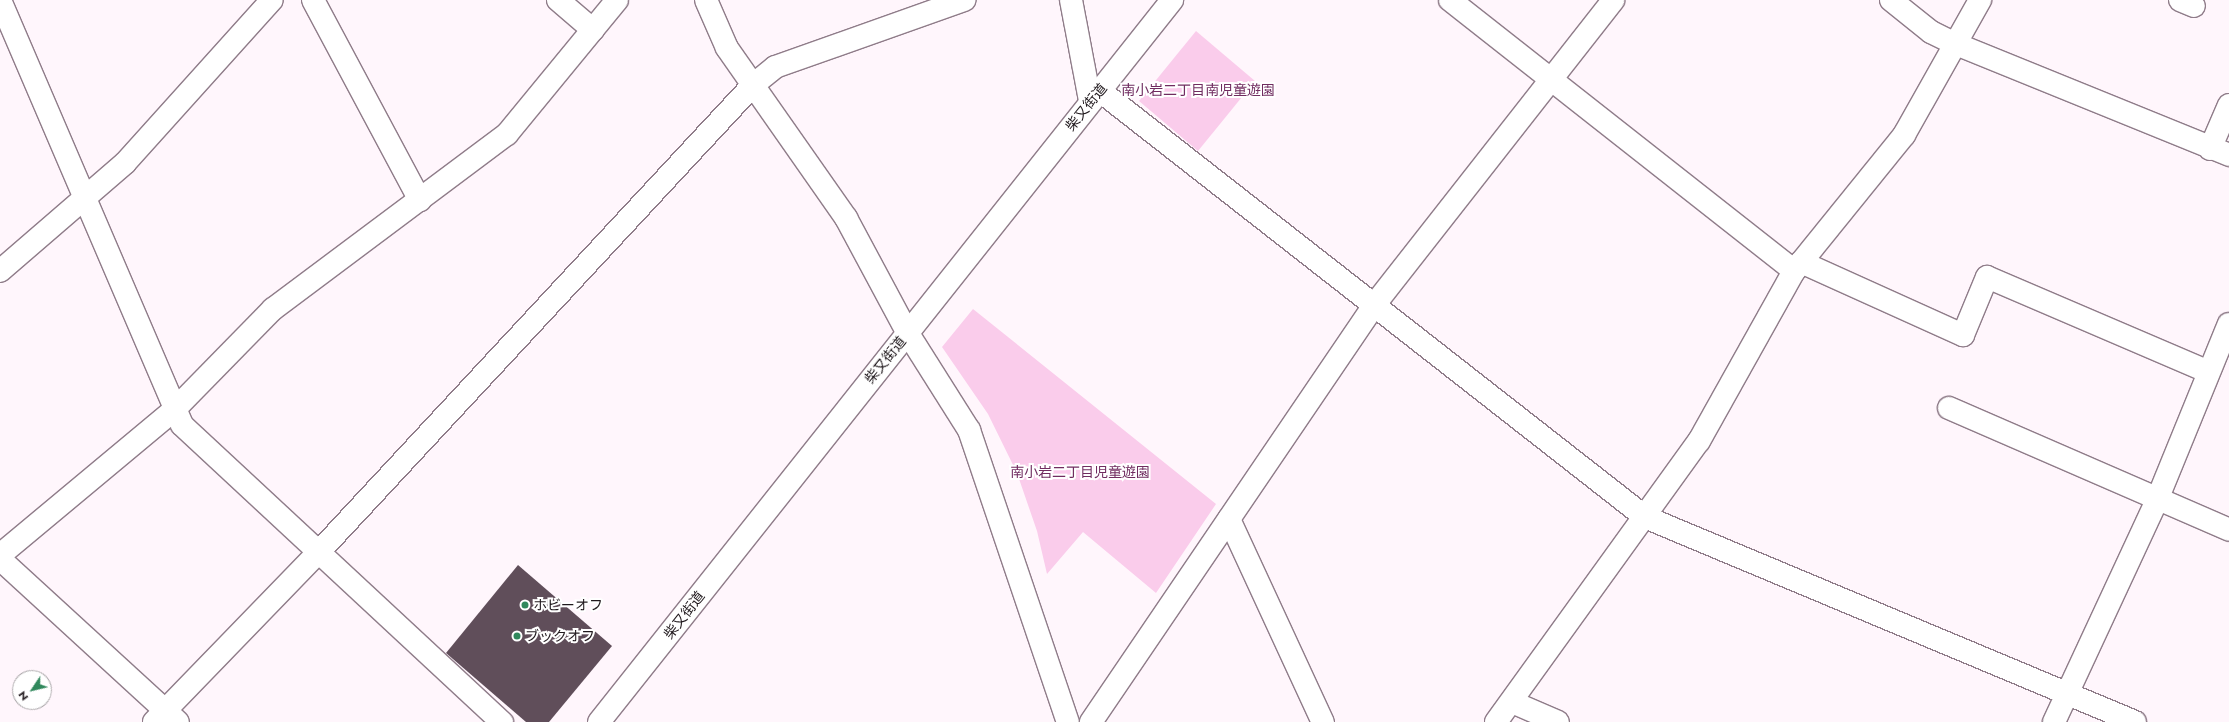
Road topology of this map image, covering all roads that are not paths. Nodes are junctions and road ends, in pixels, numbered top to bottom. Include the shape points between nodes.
1 (0, 0) edge
2 (272, 0) edge
3 (313, 0) edge
4 (558, 0) edge
5 (617, 0) edge
6 (706, 0) edge
7 (964, 0) edge
8 (1071, 0) edge
9 (1172, 0) edge
10 (1450, 0) edge
11 (1613, 0) edge
12 (1891, 0) edge
13 (1980, 0) edge
14 (593, 30) junction
15 (1956, 44) junction
16 (1549, 78) junction
17 (753, 86) junction
18 (1094, 96) junction
19 (2229, 105) edge
20 (2220, 152) edge
21 (85, 200) junction
22 (420, 200) junction
23 (1797, 266) junction
24 (0, 271) edge
25 (1374, 304) junction
26 (2229, 324) edge
27 (907, 332) junction
28 (2209, 372) junction
29 (1949, 408) dead end
30 (175, 410) junction
31 (2157, 500) junction
32 (1645, 517) junction
33 (1229, 519) junction
34 (2229, 530) edge
35 (318, 554) junction
36 (0, 555) edge
37 (0, 559) edge
38 (2066, 693) junction
39 (1512, 702) junction
40 (166, 718) edge
41 (502, 722) edge
42 (599, 722) edge
43 (1068, 722) edge
44 (1091, 722) edge
45 (1323, 722) edge
46 (1496, 722) edge
47 (1558, 722) edge
48 (2054, 722) edge
49 (2135, 722) edge

1 - 21 street
2 - 21 street via 125,163
3 - 22 street
4 - 14 street
5 - 14 street
6 - 17 street via 727,48
7 - 17 street via 775,67
8 - 18 street
9 - 18 street, 柴又街道
10 - 16 street
11 - 16 street
12 - 15 street via 1931,32
13 - 15 street
14 - 22 street via 507,134
15 - 20 street
15 - 23 street via 1904,135
16 - 23 street
16 - 25 street
17 - 27 street via 846,218
17 - 35 street
18 - 25 street
18 - 27 street, 柴又街道
19 - 20 street
21 - 24 street
21 - 30 street
22 - 30 street via 273,309
23 - 28 street via 1963,335 1987,277
23 - 32 street via 1698,441
25 - 32 street
25 - 33 street
26 - 28 street
27 - 42 street, 柴又街道
27 - 43 street via 969,430
28 - 31 street
29 - 31 street
30 - 35 street via 182,425
30 - 36 street
31 - 34 street
31 - 38 street
32 - 38 street
32 - 39 street
33 - 44 street
33 - 45 street
35 - 40 street
35 - 41 street
37 - 40 street
38 - 48 street
38 - 49 street
39 - 46 street
39 - 47 street

